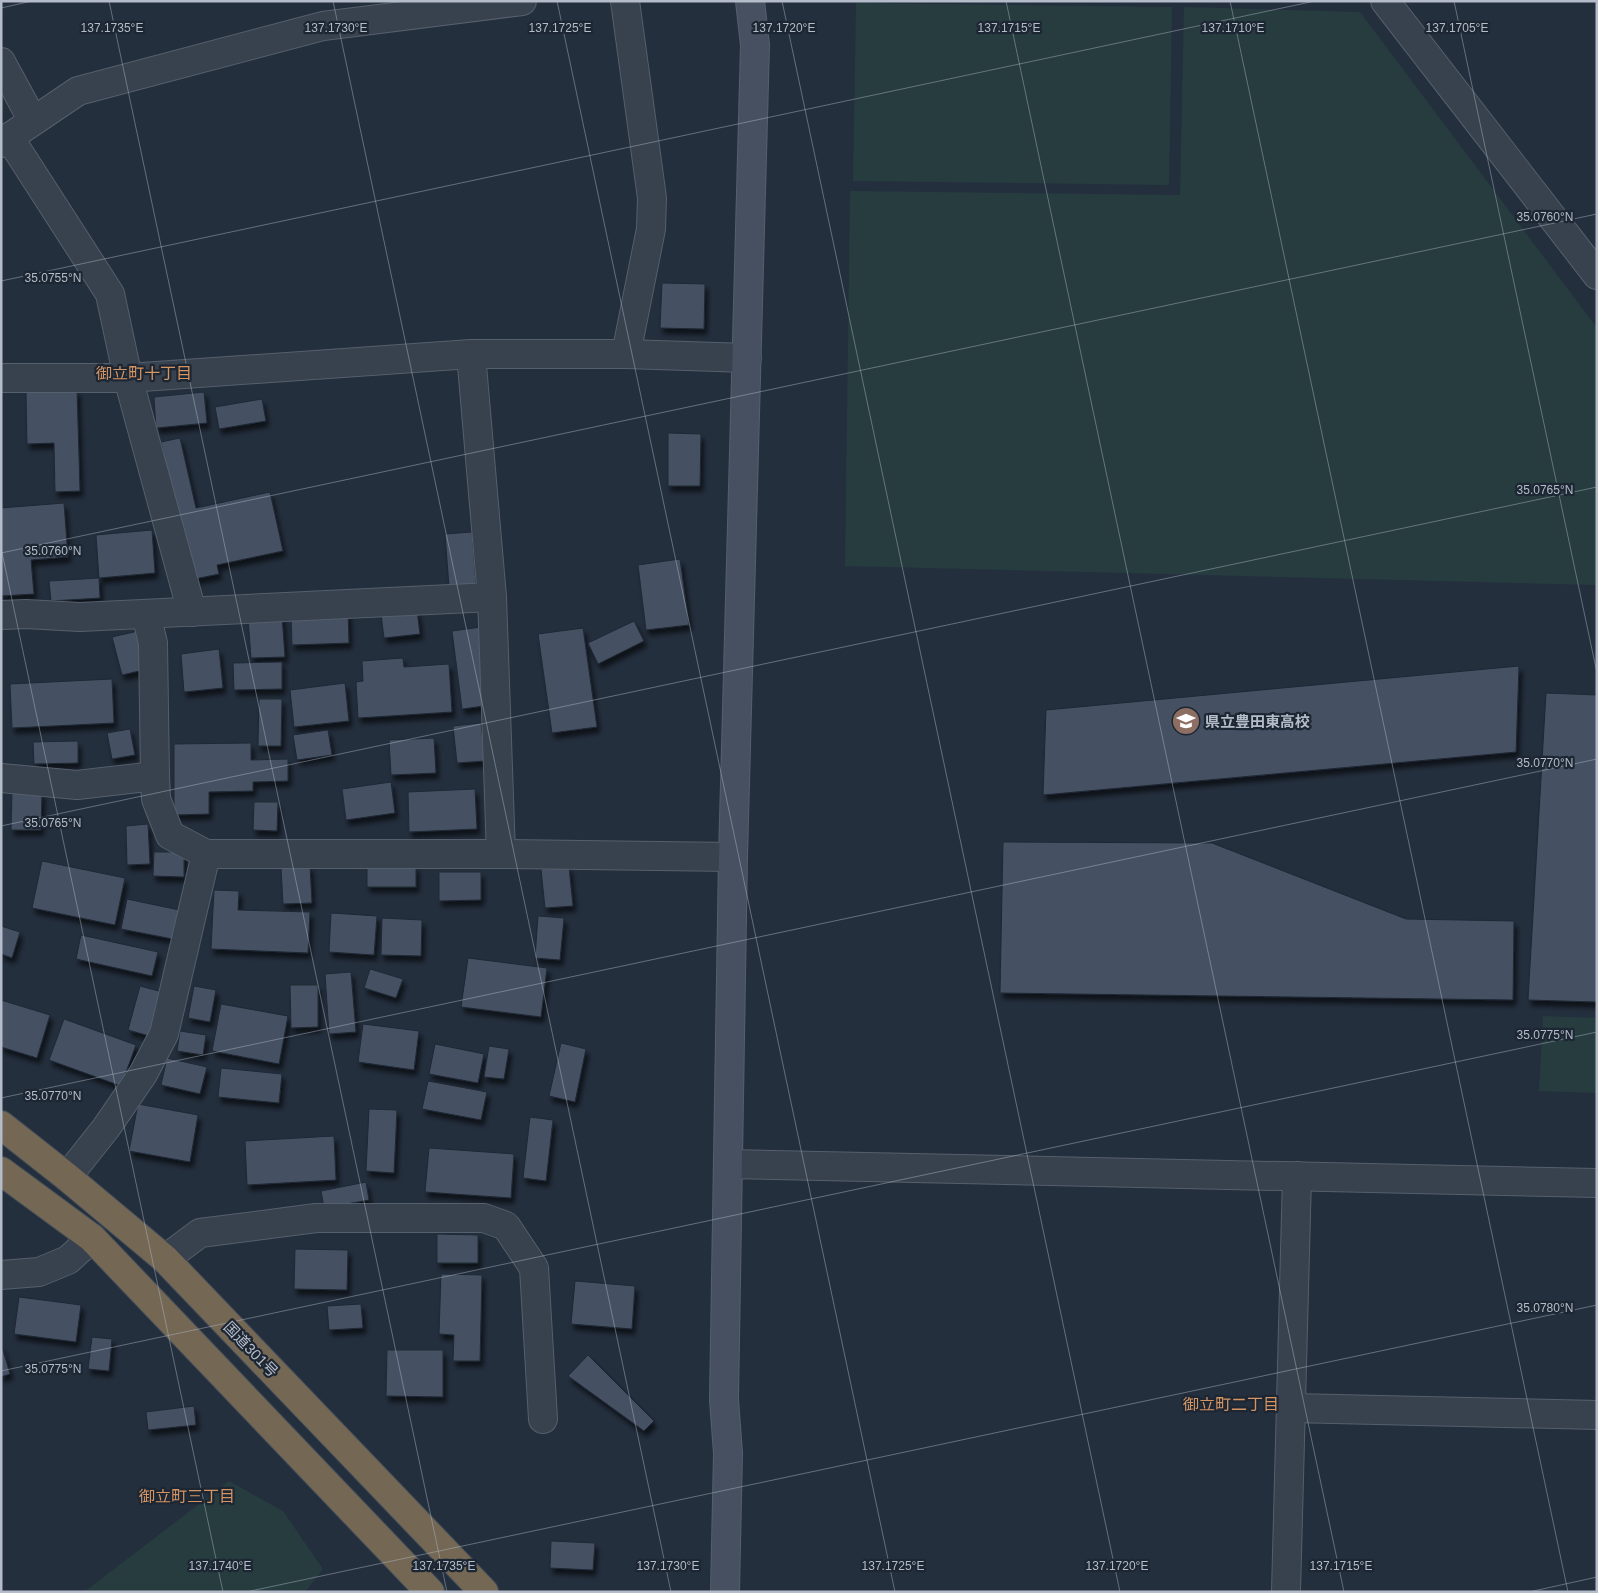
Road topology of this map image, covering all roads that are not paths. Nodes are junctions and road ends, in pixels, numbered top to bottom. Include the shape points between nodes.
1 (522, 1) edge
2 (625, 1) edge
3 (750, 1) edge
4 (1385, 1) edge
5 (1, 62) edge
6 (33, 121) junction
7 (5, 140) edge
8 (1597, 275) edge
9 (471, 354) junction
10 (626, 354) junction
11 (747, 358) junction
12 (1, 378) edge
13 (128, 378) junction
14 (492, 597) junction
15 (192, 612) junction
16 (146, 614) junction
17 (1, 615) edge
18 (155, 776) junction
19 (1, 778) edge
20 (206, 854) junction
21 (501, 854) junction
22 (733, 857) junction
23 (1, 1124) edge
24 (728, 1164) junction
25 (1, 1171) edge
26 (1298, 1176) junction
27 (67, 1177) junction
28 (1597, 1183) edge
29 (92, 1238) junction
30 (165, 1259) junction
31 (1, 1275) edge
32 (1291, 1408) junction
33 (1597, 1415) edge
34 (543, 1419) dead end
35 (430, 1592) edge
36 (484, 1592) edge
37 (726, 1592) edge
38 (1286, 1592) edge

1 - 6 street via 323,26 78,92
2 - 10 street via 652,198 650,229
3 - 11 street via 755,44
4 - 8 street
5 - 6 street
6 - 7 street
7 - 13 street via 110,294
9 - 10 street
9 - 13 street
9 - 14 street
10 - 11 street
11 - 22 street
12 - 13 street
13 - 15 street
14 - 15 street
14 - 21 street
15 - 16 street
16 - 17 street
16 - 18 street via 153,643
18 - 19 street via 77,785
18 - 20 street via 156,799 170,835
20 - 21 street
20 - 27 street via 164,1034 143,1074
21 - 22 street
22 - 24 street
23 - 27 highway, 国道301号
24 - 26 street
24 - 37 street via 724,1400 728,1453
25 - 29 highway
26 - 28 street
26 - 32 street
27 - 30 highway, 国道301号
29 - 31 street via 68,1260 39,1272
29 - 35 highway
30 - 34 street via 200,1233 316,1218 484,1218 506,1226 534,1268
30 - 36 highway, 国道301号
32 - 33 street
32 - 38 street

